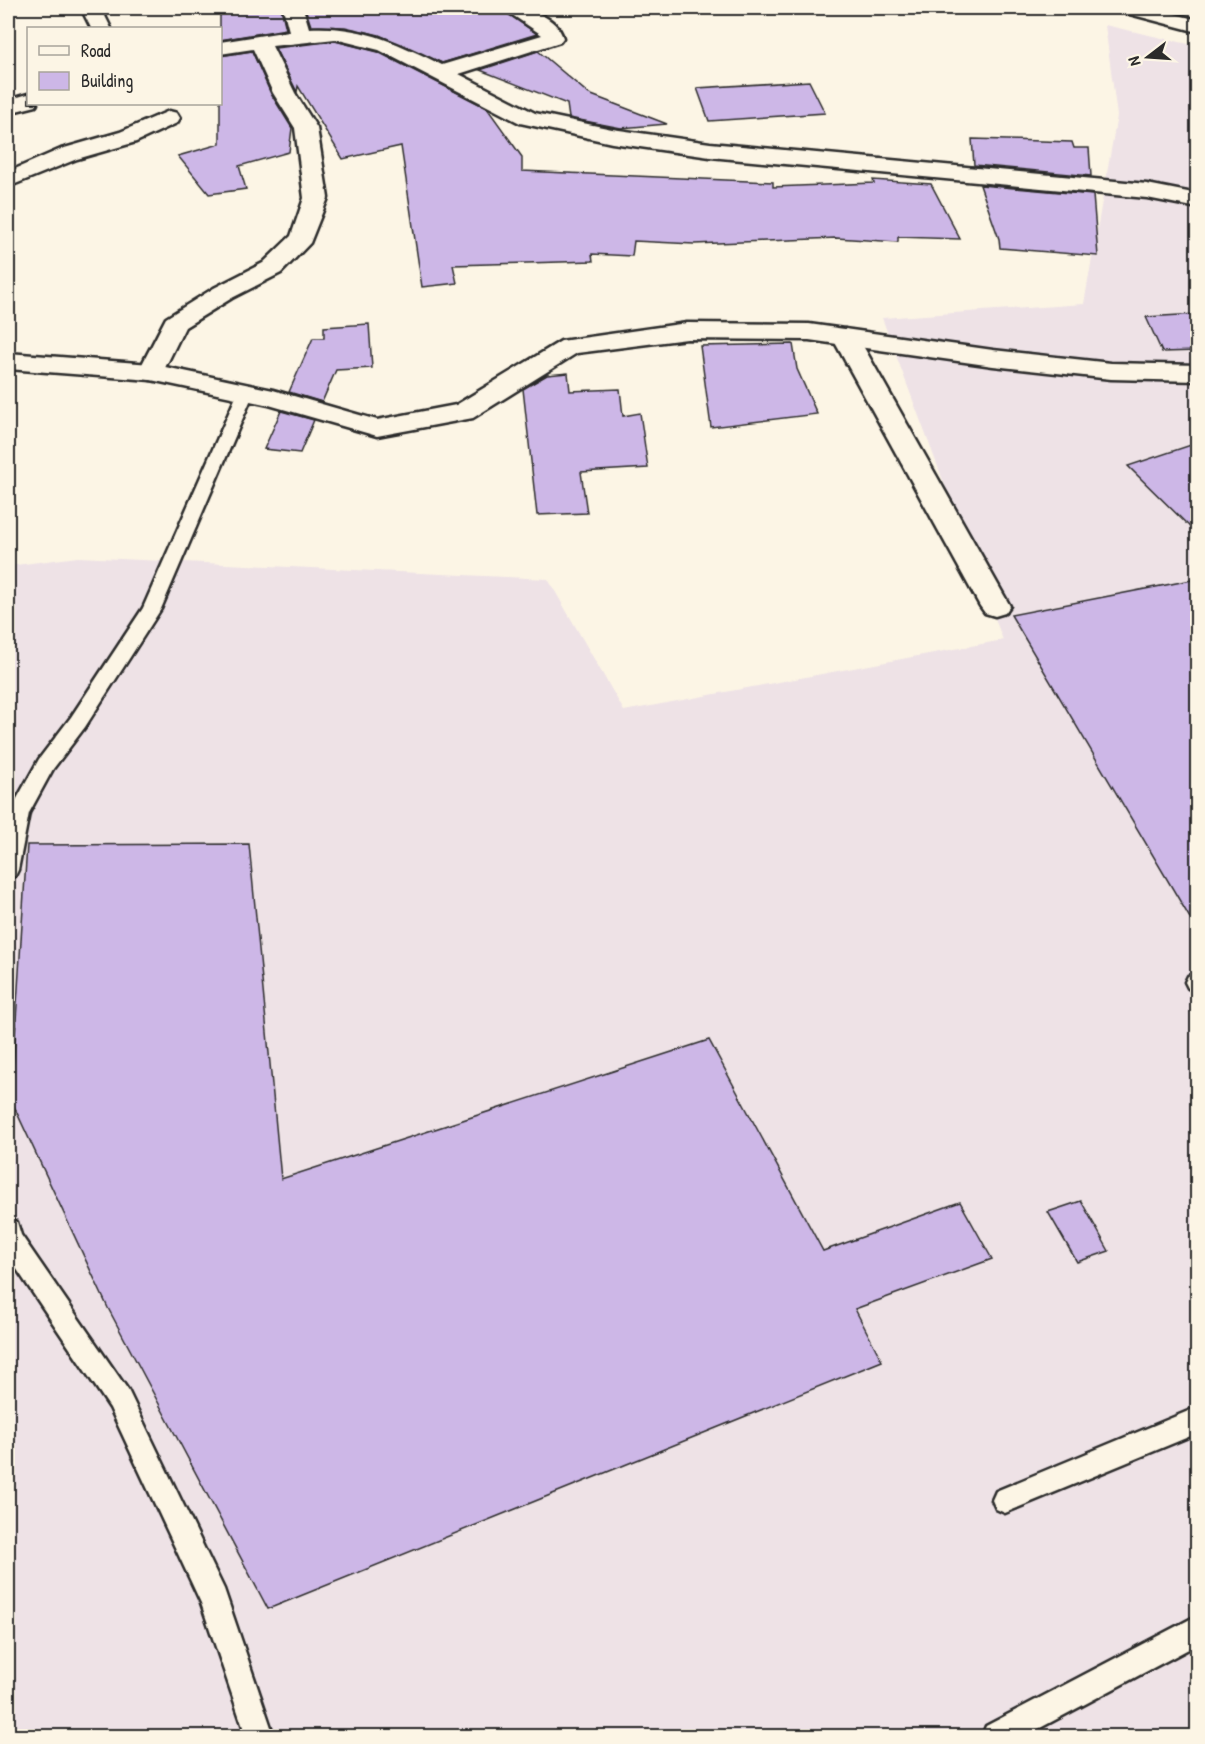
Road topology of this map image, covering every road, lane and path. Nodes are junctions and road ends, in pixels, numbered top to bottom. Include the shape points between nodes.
1 (91, 8) edge
2 (293, 8) edge
3 (512, 8) edge
4 (1129, 8) edge
5 (1197, 26) edge
6 (100, 27) edge
7 (301, 35) junction
8 (260, 42) junction
9 (222, 48) edge
10 (440, 73) junction
11 (27, 102) edge
12 (8, 108) edge
13 (169, 118) dead end
14 (8, 180) edge
15 (1197, 201) edge
16 (845, 337) junction
17 (8, 361) edge
18 (151, 372) junction
19 (1197, 373) edge
20 (246, 392) junction
21 (995, 606) dead end
22 (8, 870) edge
23 (8, 1230) edge
24 (1197, 1420) edge
25 (1005, 1500) dead end
26 (1197, 1629) edge
27 (260, 1737) edge
28 (996, 1737) edge

1 - 6 street
2 - 7 street
3 - 10 street via 551,32 553,38
4 - 5 street
7 - 8 street
7 - 10 street via 335,33 386,45
8 - 9 street
8 - 18 street via 306,128 316,198 302,238 272,268 175,323
10 - 15 street via 528,118 612,136 710,150 1147,191
11 - 12 street
13 - 14 street
16 - 19 street via 1112,371
16 - 20 street via 809,332 687,331 570,346 464,412 377,428
16 - 21 street
17 - 18 street
18 - 20 street
20 - 22 lane via 152,609 46,764 19,813
23 - 27 lane via 10,1239 119,1399 214,1599
24 - 25 lane
26 - 28 lane

